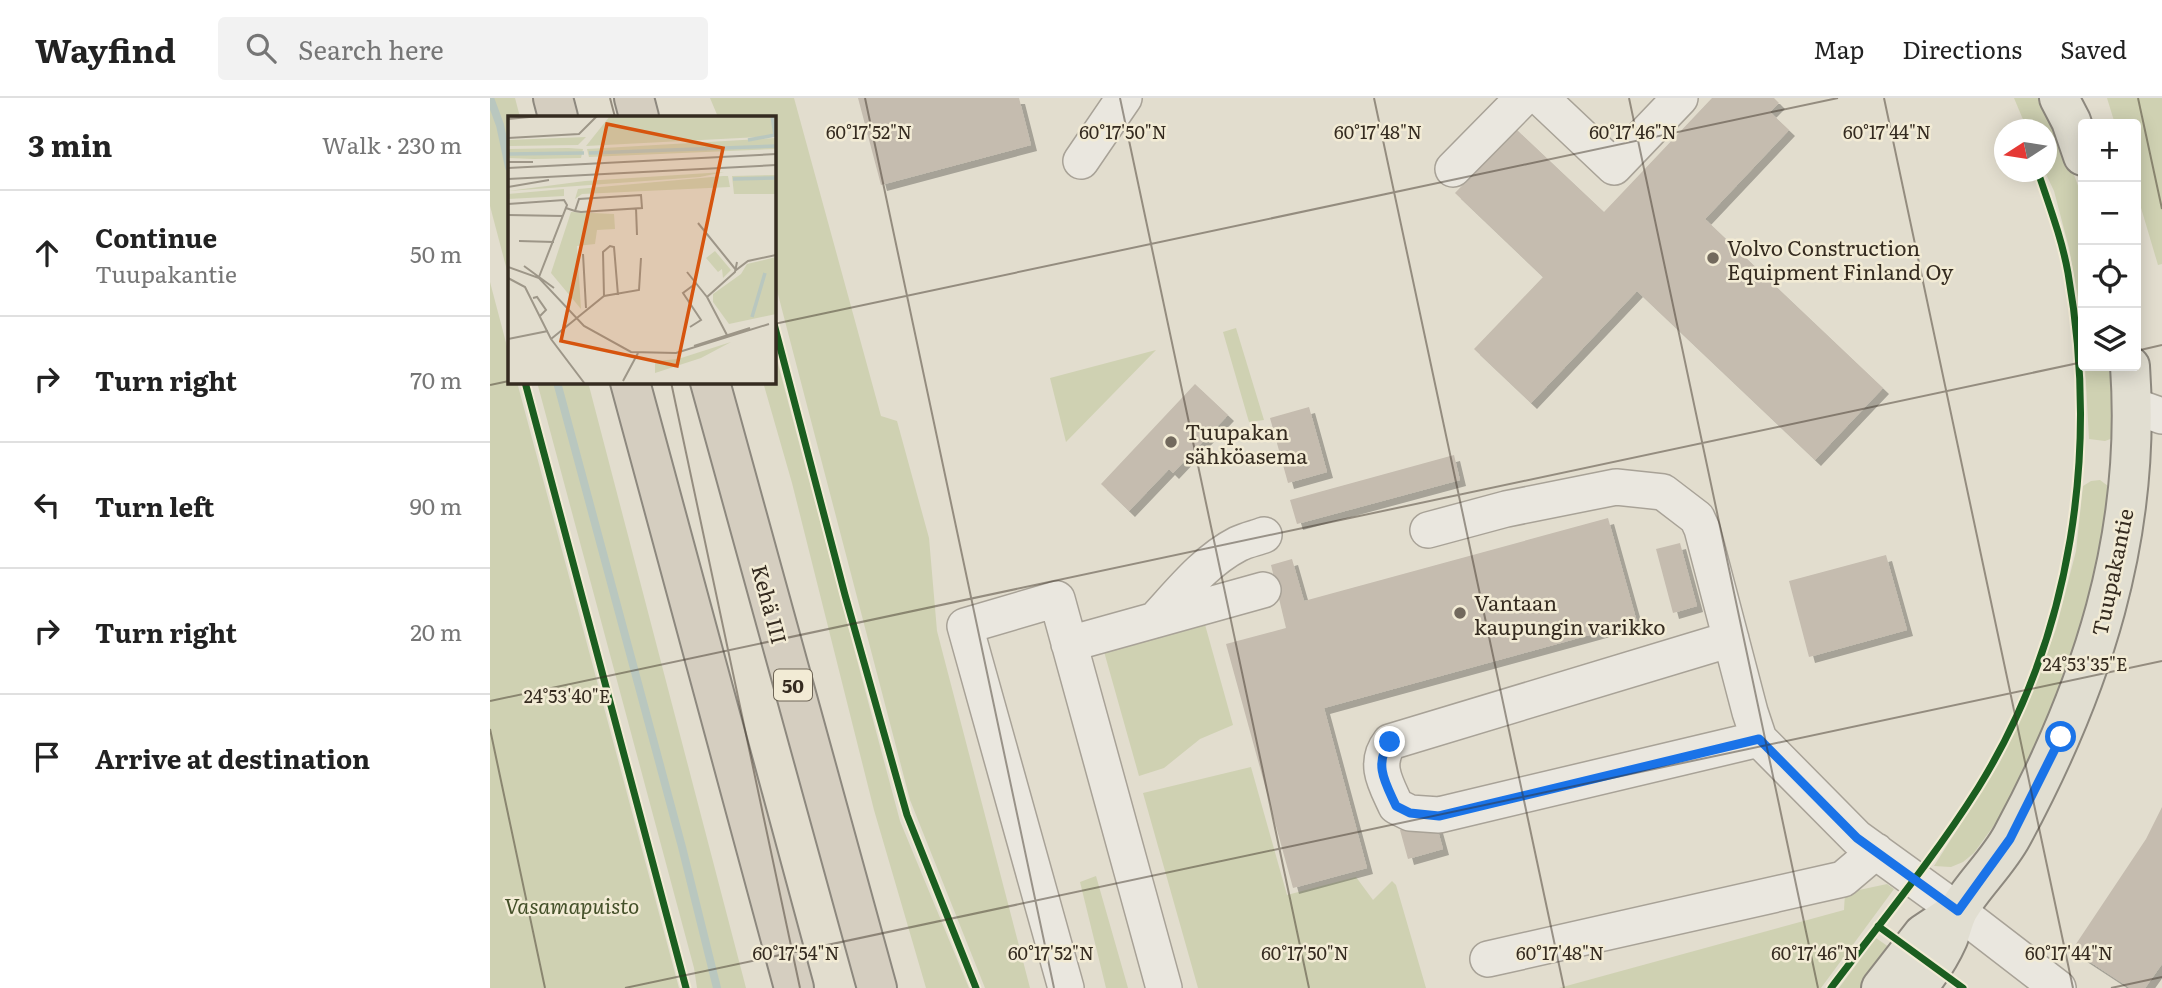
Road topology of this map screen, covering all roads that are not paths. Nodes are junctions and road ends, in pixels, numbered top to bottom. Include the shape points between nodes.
1 (553, 98) edge
2 (634, 98) edge
3 (1124, 98) edge
4 (1523, 98) edge
5 (1541, 98) edge
6 (1680, 98) edge
7 (2059, 98) edge
8 (558, 116) edge
9 (639, 116) edge
10 (2078, 141) edge
11 (1081, 161) dead end
12 (1453, 169) dead end
13 (2132, 371) edge
14 (630, 383) edge
15 (710, 383) edge
16 (2147, 410) edge
17 (1428, 530) dead end
18 (1265, 534) dead end
19 (1264, 590) dead end
20 (1155, 620) junction
21 (1731, 639) junction
22 (1069, 644) junction
23 (1759, 739) junction
24 (1876, 851) junction
25 (759, 862) junction
26 (1958, 911) junction
27 (1488, 959) dead end
28 (786, 988) edge
29 (794, 988) edge
30 (877, 988) edge
31 (1066, 988) edge
32 (1164, 988) edge
33 (1881, 988) edge
34 (1917, 988) edge
35 (2058, 988) edge

1 - 8 highway
2 - 9 highway
3 - 11 street
4 - 12 street
5 - 6 street via 1614,167
7 - 10 main road
13 - 16 main road, Tuupakantie
14 - 25 highway
15 - 30 highway, Kehä III / 50
16 - 26 main road, Tuupakantie via 2131,457 2123,533 2087,674 2010,839
17 - 21 street via 1616,487 1663,492 1702,528
18 - 20 street via 1217,559
19 - 20 street
20 - 22 street
21 - 23 street
21 - 23 street via 1390,742 1382,752 1382,776 1396,806 1410,813 1439,816
22 - 31 street via 1057,599 965,626
22 - 32 street
23 - 24 street via 1857,838
24 - 26 street
24 - 27 street via 1843,879
25 - 28 highway
25 - 29 highway
26 - 33 main road, Tuupakantie via 1923,934
26 - 34 main road, Tuupakantie via 1934,966
26 - 35 street

